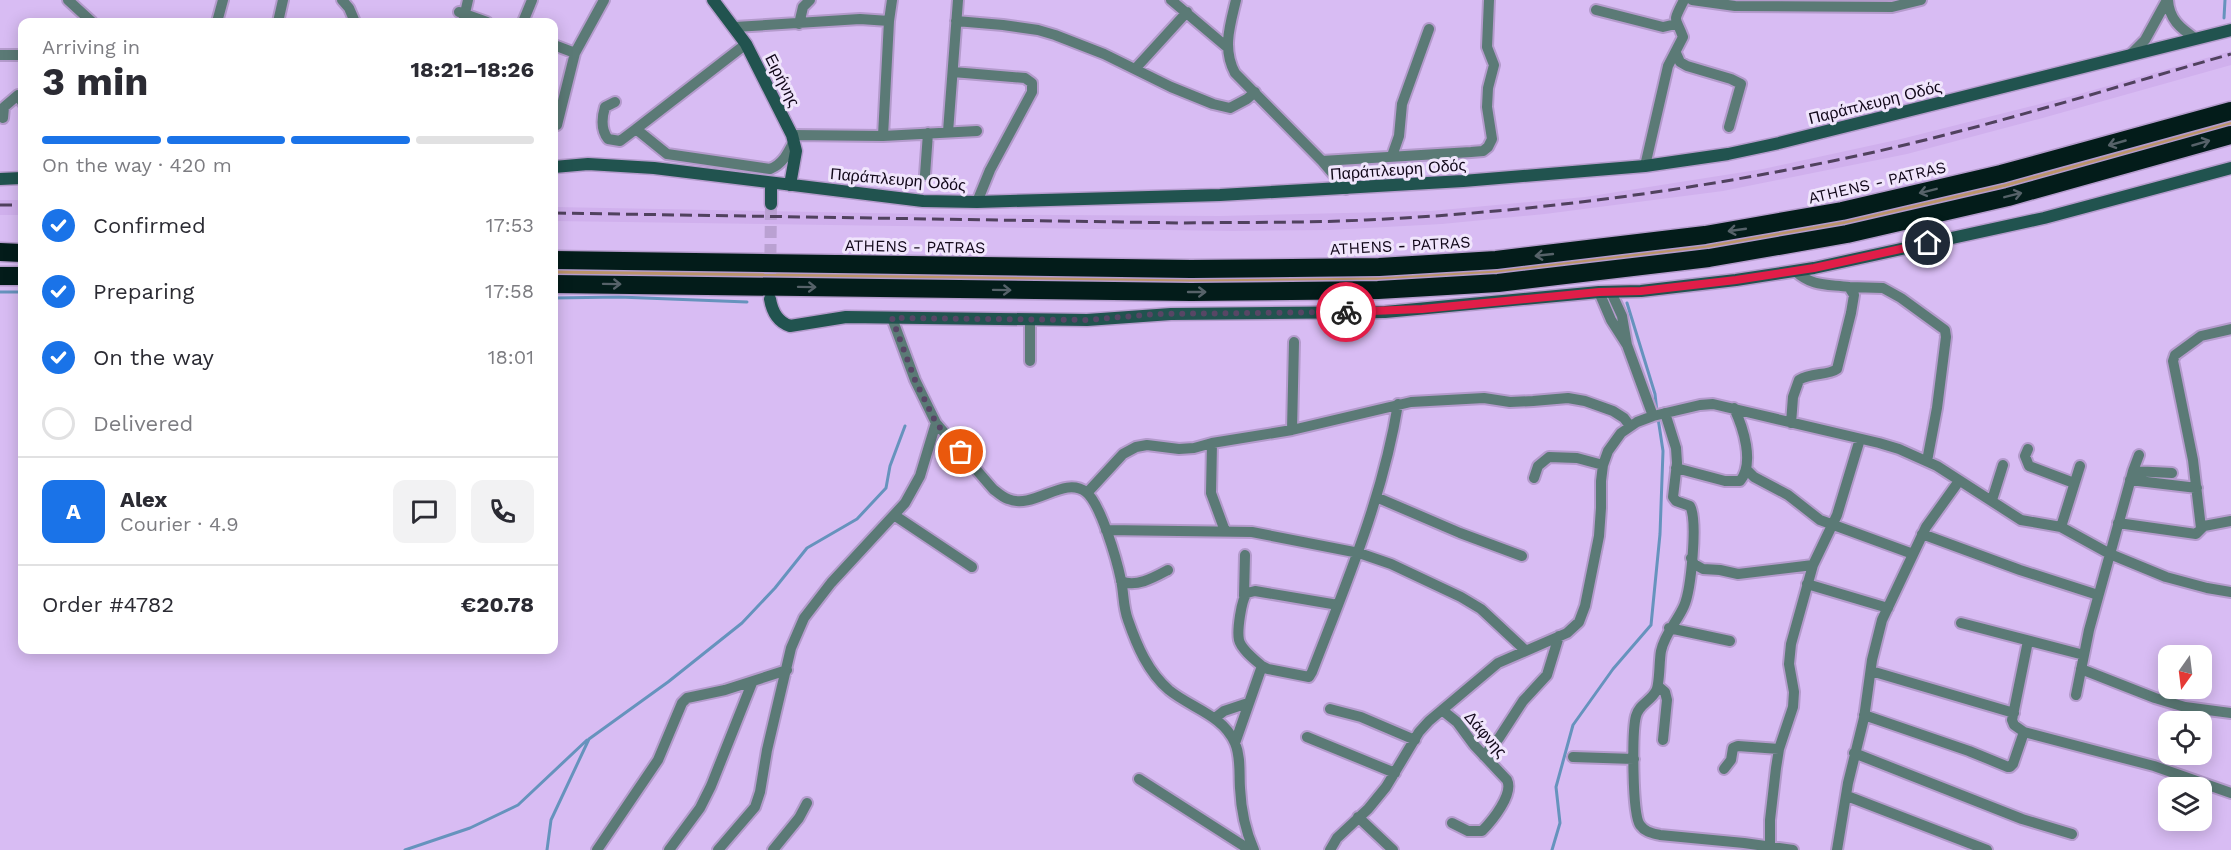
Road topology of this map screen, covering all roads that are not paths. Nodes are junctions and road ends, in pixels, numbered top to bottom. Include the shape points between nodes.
1 (223, 0) edge
2 (283, 0) edge
3 (342, 0) edge
4 (468, 0) edge
5 (532, 0) edge
6 (604, 0) edge
7 (810, 0) edge
8 (892, 0) edge
9 (958, 0) edge
10 (1171, 0) edge
11 (1236, 0) edge
12 (1489, 0) edge
13 (1684, 0) edge
14 (1692, 0) edge
15 (1921, 0) edge
16 (2167, 0) edge
17 (75, 2) edge
18 (716, 2) edge
19 (1596, 10) dead end
20 (1187, 12) junction
21 (462, 17) edge
22 (89, 18) edge
23 (218, 18) edge
24 (279, 18) edge
25 (353, 18) edge
26 (525, 18) edge
27 (889, 21) junction
28 (956, 21) junction
29 (799, 24) junction
30 (1676, 24) junction
31 (735, 27) junction
32 (1429, 29) dead end
33 (2231, 30) edge
34 (2196, 39) junction
35 (746, 44) junction
36 (558, 47) edge
37 (1228, 48) junction
38 (575, 53) junction
39 (1676, 53) junction
40 (0, 55) edge
41 (18, 55) edge
42 (2130, 55) junction
43 (1135, 69) junction
44 (952, 72) junction
45 (1255, 92) junction
46 (18, 95) edge
47 (615, 102) dead end
48 (2231, 111) edge
49 (3, 118) dead end
50 (558, 121) edge
51 (1730, 127) dead end
52 (636, 129) junction
53 (977, 131) dead end
54 (948, 132) junction
55 (928, 133) junction
56 (2231, 135) edge
57 (884, 136) junction
58 (793, 138) junction
59 (1392, 156) junction
60 (1322, 160) junction
61 (558, 166) edge
62 (1645, 166) junction
63 (2231, 168) edge
64 (925, 175) dead end
65 (18, 178) edge
66 (0, 179) edge
67 (771, 183) junction
68 (790, 185) junction
69 (1346, 189) junction
70 (977, 202) junction
71 (771, 204) tunnel mouth
72 (0, 252) edge
73 (18, 253) edge
74 (558, 260) edge
75 (1795, 271) junction
76 (0, 276) edge
77 (18, 276) edge
78 (558, 284) edge
79 (1849, 287) junction
80 (1605, 292) junction
81 (770, 299) tunnel mouth
82 (892, 318) junction
83 (1030, 320) junction
84 (2231, 329) edge
85 (1294, 342) dead end
86 (1030, 361) dead end
87 (1398, 404) junction
88 (1734, 408) junction
89 (1665, 413) junction
90 (1653, 416) junction
91 (936, 423) junction
92 (1791, 423) junction
93 (1630, 426) junction
94 (1292, 430) junction
95 (1860, 439) junction
96 (1212, 443) junction
97 (2028, 449) dead end
98 (2139, 454) dead end
99 (1927, 461) junction
100 (1603, 465) junction
101 (2003, 465) dead end
102 (2080, 466) dead end
103 (1676, 468) junction
104 (1746, 469) junction
105 (2172, 473) dead end
106 (2132, 475) junction
107 (1534, 478) dead end
108 (1959, 481) junction
109 (2074, 483) junction
110 (2197, 488) junction
111 (1087, 493) junction
112 (1376, 497) junction
113 (1992, 500) junction
114 (894, 515) junction
115 (2231, 521) edge
116 (2118, 523) junction
117 (1832, 526) junction
118 (2061, 527) junction
119 (2201, 528) junction
120 (1106, 530) junction
121 (1226, 531) junction
122 (1923, 534) junction
123 (1359, 553) junction
124 (1913, 554) junction
125 (2110, 554) junction
126 (1245, 555) dead end
127 (1522, 556) dead end
128 (1691, 558) junction
129 (1813, 565) junction
130 (972, 567) dead end
131 (1168, 570) dead end
132 (1121, 581) junction
133 (1807, 584) junction
134 (2231, 592) edge
135 (2098, 595) junction
136 (1244, 596) junction
137 (1338, 605) junction
138 (1888, 608) junction
139 (1961, 623) dead end
140 (1669, 628) junction
141 (1559, 636) junction
142 (1730, 641) dead end
143 (2028, 641) junction
144 (1525, 650) junction
145 (2084, 655) junction
146 (1262, 666) junction
147 (787, 669) junction
148 (2080, 669) junction
149 (1871, 671) junction
150 (752, 683) junction
151 (1658, 686) junction
152 (2076, 695) dead end
153 (1248, 703) junction
154 (1330, 709) dead end
155 (1442, 710) junction
156 (2014, 713) junction
157 (2231, 713) edge
158 (1864, 715) junction
159 (1215, 718) junction
160 (2025, 732) junction
161 (1307, 736) dead end
162 (1415, 740) junction
163 (1663, 740) dead end
164 (1236, 743) junction
165 (1779, 749) junction
166 (1854, 753) junction
167 (1485, 756) junction
168 (1573, 757) dead end
169 (1634, 759) junction
170 (1724, 770) dead end
171 (1395, 773) junction
172 (1139, 779) dead end
173 (2231, 793) edge
174 (1846, 796) junction
175 (807, 803) dead end
176 (1358, 818) junction
177 (1452, 823) dead end
178 (2072, 834) dead end
179 (1770, 848) edge
180 (597, 850) edge
181 (669, 850) edge
182 (718, 850) edge
183 (773, 850) edge
184 (1252, 850) edge
185 (1330, 850) edge
186 (1393, 850) edge
187 (1793, 850) edge
188 (1838, 850) edge
189 (1987, 850) edge

1 - 23 street
2 - 24 street
3 - 25 street
4 - 21 street
5 - 26 street
6 - 38 street
7 - 29 street via 803,8
8 - 27 street
9 - 28 street
10 - 20 street
11 - 37 street
12 - 59 street via 1487,47 1494,65 1486,107 1492,139 1488,147 1483,151
13 - 30 street via 1675,17
14 - 15 street via 1735,6 1892,7
16 - 34 street via 2172,19
16 - 42 street via 2145,40
17 - 22 street
18 - 31 main road, Ειρήνης
19 - 30 street via 1662,27
20 - 37 street
20 - 43 street
27 - 29 street
27 - 57 street
28 - 43 street via 1038,30
28 - 44 street
29 - 31 street
30 - 39 street via 1683,38
31 - 35 main road, Ειρήνης
32 - 59 street via 1402,105 1399,136
33 - 34 main road, Παράπλευρη Οδός
34 - 42 main road, Παράπλευρη Οδός
35 - 52 street
35 - 58 main road, Ειρήνης
36 - 38 street
37 - 45 street via 1235,73
38 - 50 street
39 - 51 street via 1687,66 1741,84
39 - 62 street via 1668,66
40 - 41 street
42 - 62 main road, Παράπλευρη Οδός via 1779,143
43 - 45 street via 1223,107 1239,104
44 - 54 street
44 - 70 street via 1024,78 1032,83 1032,92
45 - 60 street
46 - 49 street via 4,107
47 - 52 street via 605,107 603,114 608,138 620,141
48 -> 74 highway, ATHENS - PATRAS via 2001,174 1842,211 1705,235 1496,260 1214,269
52 - 58 street via 667,154 770,169 788,155
53 - 54 street
54 - 55 street
55 - 57 street
55 - 64 street
78 -> 56 highway via 1191,292 1378,290 1497,283 1709,258 1847,234 2008,197
57 - 58 street
58 - 68 main road, Ειρήνης via 796,151
59 - 60 street
60 - 69 street
61 - 67 main road, Παράπλευρη Οδός via 654,168
62 - 69 main road, Παράπλευρη Οδός
63 - 75 main road via 2044,218
65 - 66 main road
67 - 68 main road, Παράπλευρη Οδός
67 - 71 main road
68 - 70 main road, Παράπλευρη Οδός via 923,201
69 - 70 main road, Παράπλευρη Οδός
72 - 73 highway
75 - 79 street via 1815,284
75 - 80 main road
76 - 77 highway
79 - 92 street via 1854,295 1837,369 1799,380
79 - 99 street via 1883,288 1944,330 1940,388
80 - 83 main road via 1385,312
80 - 90 street via 1611,320 1627,345
81 - 82 main road via 775,314 790,326 846,317
82 - 83 main road
82 - 91 street
83 - 86 street
84 - 110 street via 2201,336 2175,355 2173,361
85 - 94 street
87 - 93 street via 1568,398 1613,411
87 - 94 street
87 - 112 street
88 - 89 street via 1707,404
88 - 92 street
88 - 104 street via 1745,436
89 - 90 street
89 - 103 street via 1676,448
90 - 93 street
91 - 111 street via 993,489 1010,500 1030,501 1066,488 1079,488
91 - 114 street via 914,490
92 - 95 street
93 - 100 street via 1614,442
94 - 96 street
95 - 99 street via 1889,445
95 - 117 street
96 - 111 street via 1189,449 1136,447 1123,454
96 - 121 street via 1211,493
97 - 109 street via 2025,456 2029,466
98 - 106 street
99 - 108 street
100 - 107 street via 1577,458 1549,457 1538,466
100 - 141 street via 1599,536 1582,617 1572,630
101 - 113 street
102 - 109 street
103 - 104 street via 1733,482 1740,481
103 - 128 street via 1673,497 1693,512
104 - 117 street
105 - 106 street
106 - 110 street
106 - 116 street
108 - 113 street
108 - 122 street
109 - 118 street
110 - 119 street
111 - 120 street
112 - 123 street
112 - 127 street
113 - 118 street via 2021,520
114 - 130 street
114 - 147 street via 810,608 794,638
115 - 119 street
116 - 119 street via 2196,534
116 - 125 street
117 - 124 street
117 - 129 street
118 - 125 street
120 - 121 street
120 - 132 street
121 - 123 street via 1252,532
122 - 124 street
122 - 135 street
123 - 137 street
123 - 144 street via 1461,597 1481,609
124 - 138 street
125 - 134 street via 2166,577
125 - 135 street
126 - 136 street
128 - 129 street via 1703,570 1738,574
128 - 140 street via 1686,598
129 - 133 street
131 - 132 street via 1143,581
132 - 159 street via 1128,620 1149,667 1171,692
133 - 138 street
133 - 165 street via 1790,655 1793,707
135 - 145 street
136 - 137 street via 1255,591
136 - 146 street via 1239,640
137 - 146 street via 1309,677
138 - 149 street
139 - 143 street
140 - 142 street
140 - 151 street via 1661,651
141 - 144 street
141 - 167 street via 1547,675 1523,701
143 - 145 street
143 - 156 street
144 - 155 street via 1491,668
145 - 148 street
146 - 153 street
147 - 150 street
147 - 182 street via 755,807
148 - 152 street
148 - 157 street via 2185,707
149 - 156 street
149 - 158 street
150 - 180 street via 687,698 682,703 658,760
150 - 181 street via 711,786
151 - 163 street via 1667,700
151 - 169 street via 1636,717
153 - 159 street
153 - 164 street
154 - 162 street via 1361,717
155 - 162 street
155 - 167 street, Δάφνης
156 - 160 street via 2014,725
158 - 160 street via 2010,767
158 - 166 street
159 - 164 street
160 - 173 street via 2154,766
161 - 171 street
162 - 171 street
164 - 184 street via 1242,809
165 - 170 street via 1738,746 1733,748
165 - 179 street
166 - 174 street
166 - 178 street via 2022,819
167 - 177 street, Δάφνης via 1507,780 1506,797 1482,831 1468,831
168 - 169 street
169 - 179 street via 1636,816 1646,831
171 - 176 street via 1376,801
172 - 184 street
174 - 188 street
174 - 189 street
175 - 183 street
176 - 185 street
176 - 186 street
179 - 187 street

